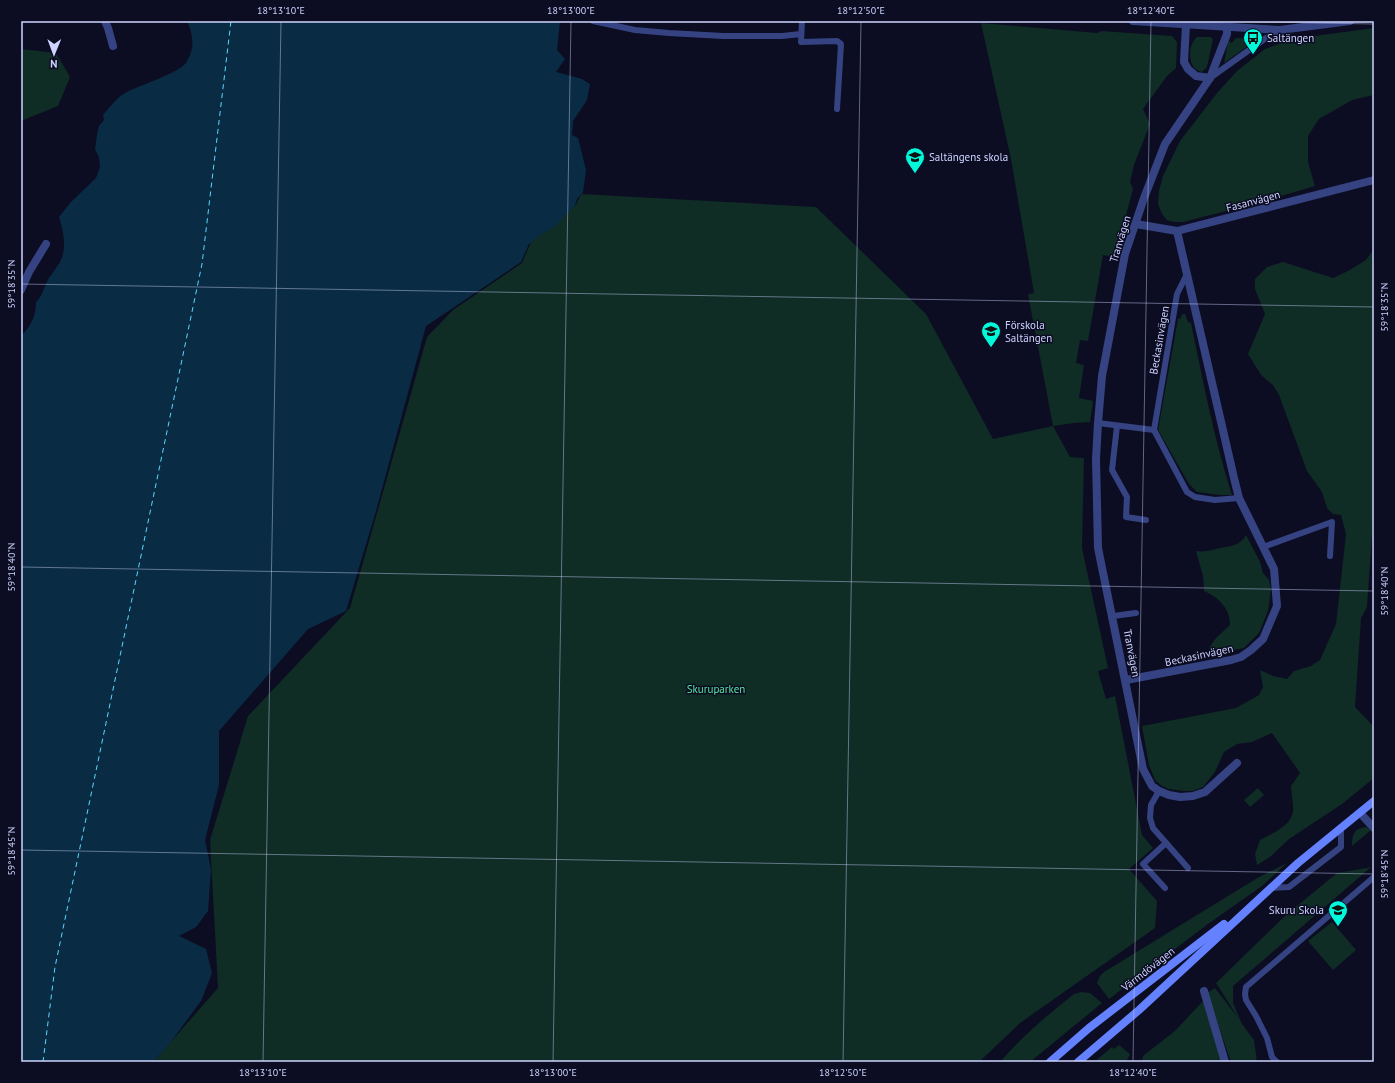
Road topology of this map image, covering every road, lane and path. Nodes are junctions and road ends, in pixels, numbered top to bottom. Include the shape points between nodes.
1 (105, 21) edge
2 (593, 21) edge
3 (802, 21) edge
4 (1133, 21) edge
5 (1350, 21) edge
6 (1312, 24) edge
7 (1186, 25) junction
8 (1227, 26) junction
9 (1280, 30) junction
10 (801, 34) junction
11 (113, 46) dead end
12 (1210, 78) junction
13 (837, 109) dead end
14 (1374, 180) edge
15 (1136, 224) junction
16 (1178, 231) junction
17 (46, 244) dead end
18 (1186, 274) junction
19 (21, 290) edge
20 (1098, 423) junction
21 (1116, 426) junction
22 (1154, 430) junction
23 (1240, 498) junction
24 (1146, 520) dead end
25 (1263, 547) junction
26 (1330, 556) dead end
27 (1136, 613) dead end
28 (1113, 616) junction
29 (1126, 680) junction
30 (1237, 763) dead end
31 (1159, 791) junction
32 (1374, 801) edge
33 (1360, 813) junction
34 (1341, 828) junction
35 (1374, 828) edge
36 (1166, 843) junction
37 (1188, 868) dead end
38 (1374, 877) edge
39 (1165, 888) dead end
40 (1270, 888) junction
41 (1261, 896) junction
42 (1204, 990) dead end
43 (1050, 1062) edge
44 (1078, 1062) edge
45 (1225, 1062) edge
46 (1277, 1062) edge

1 - 11 street
2 - 10 lane via 635,30 669,33 723,36
3 - 10 lane
4 - 7 street
5 - 6 street
6 - 9 street
7 - 8 street
7 - 12 street via 1184,62 1196,76
8 - 9 street
8 - 12 street, Tranvägen via 1227,34
9 - 12 lane, Tranvägen
10 - 13 lane via 801,42 837,41 841,44
12 - 15 street, Tranvägen via 1165,144
14 - 16 street, Fasanvägen
15 - 16 street, Fasanvägen
15 - 20 street, Tranvägen via 1125,254 1102,376
16 - 18 street, Beckasinvägen
17 - 19 street
18 - 22 lane, Beckasinvägen via 1177,294
18 - 23 street, Beckasinvägen
20 - 21 lane
20 - 28 street, Tranvägen via 1098,548
21 - 22 lane
21 - 24 lane via 1112,470 1126,497 1126,517
22 - 23 lane via 1187,492 1195,497 1215,500
23 - 25 street, Beckasinvägen
25 - 26 lane via 1332,522
25 - 29 street, Beckasinvägen via 1274,569 1277,606 1263,638 1251,650 1231,660
27 - 28 lane
28 - 29 street, Tranvägen
29 - 31 street, Tranvägen via 1144,769 1152,786
30 - 31 street via 1205,792 1180,797
31 - 36 lane via 1151,805 1150,818 1153,828
32 - 33 main road, Värmdövägen
33 - 34 main road, Värmdövägen
33 - 35 street
34 - 40 main road, Värmdövägen
34 - 40 lane via 1341,847 1289,887
36 - 37 lane
36 - 39 lane via 1143,864
38 - 46 lane via 1246,987 1246,1000 1267,1038 1272,1057
40 - 41 main road, Värmdövägen
41 - 43 main road, Värmdövägen via 1089,1028
41 - 44 main road, Värmdövägen via 1139,1010
42 - 45 street

